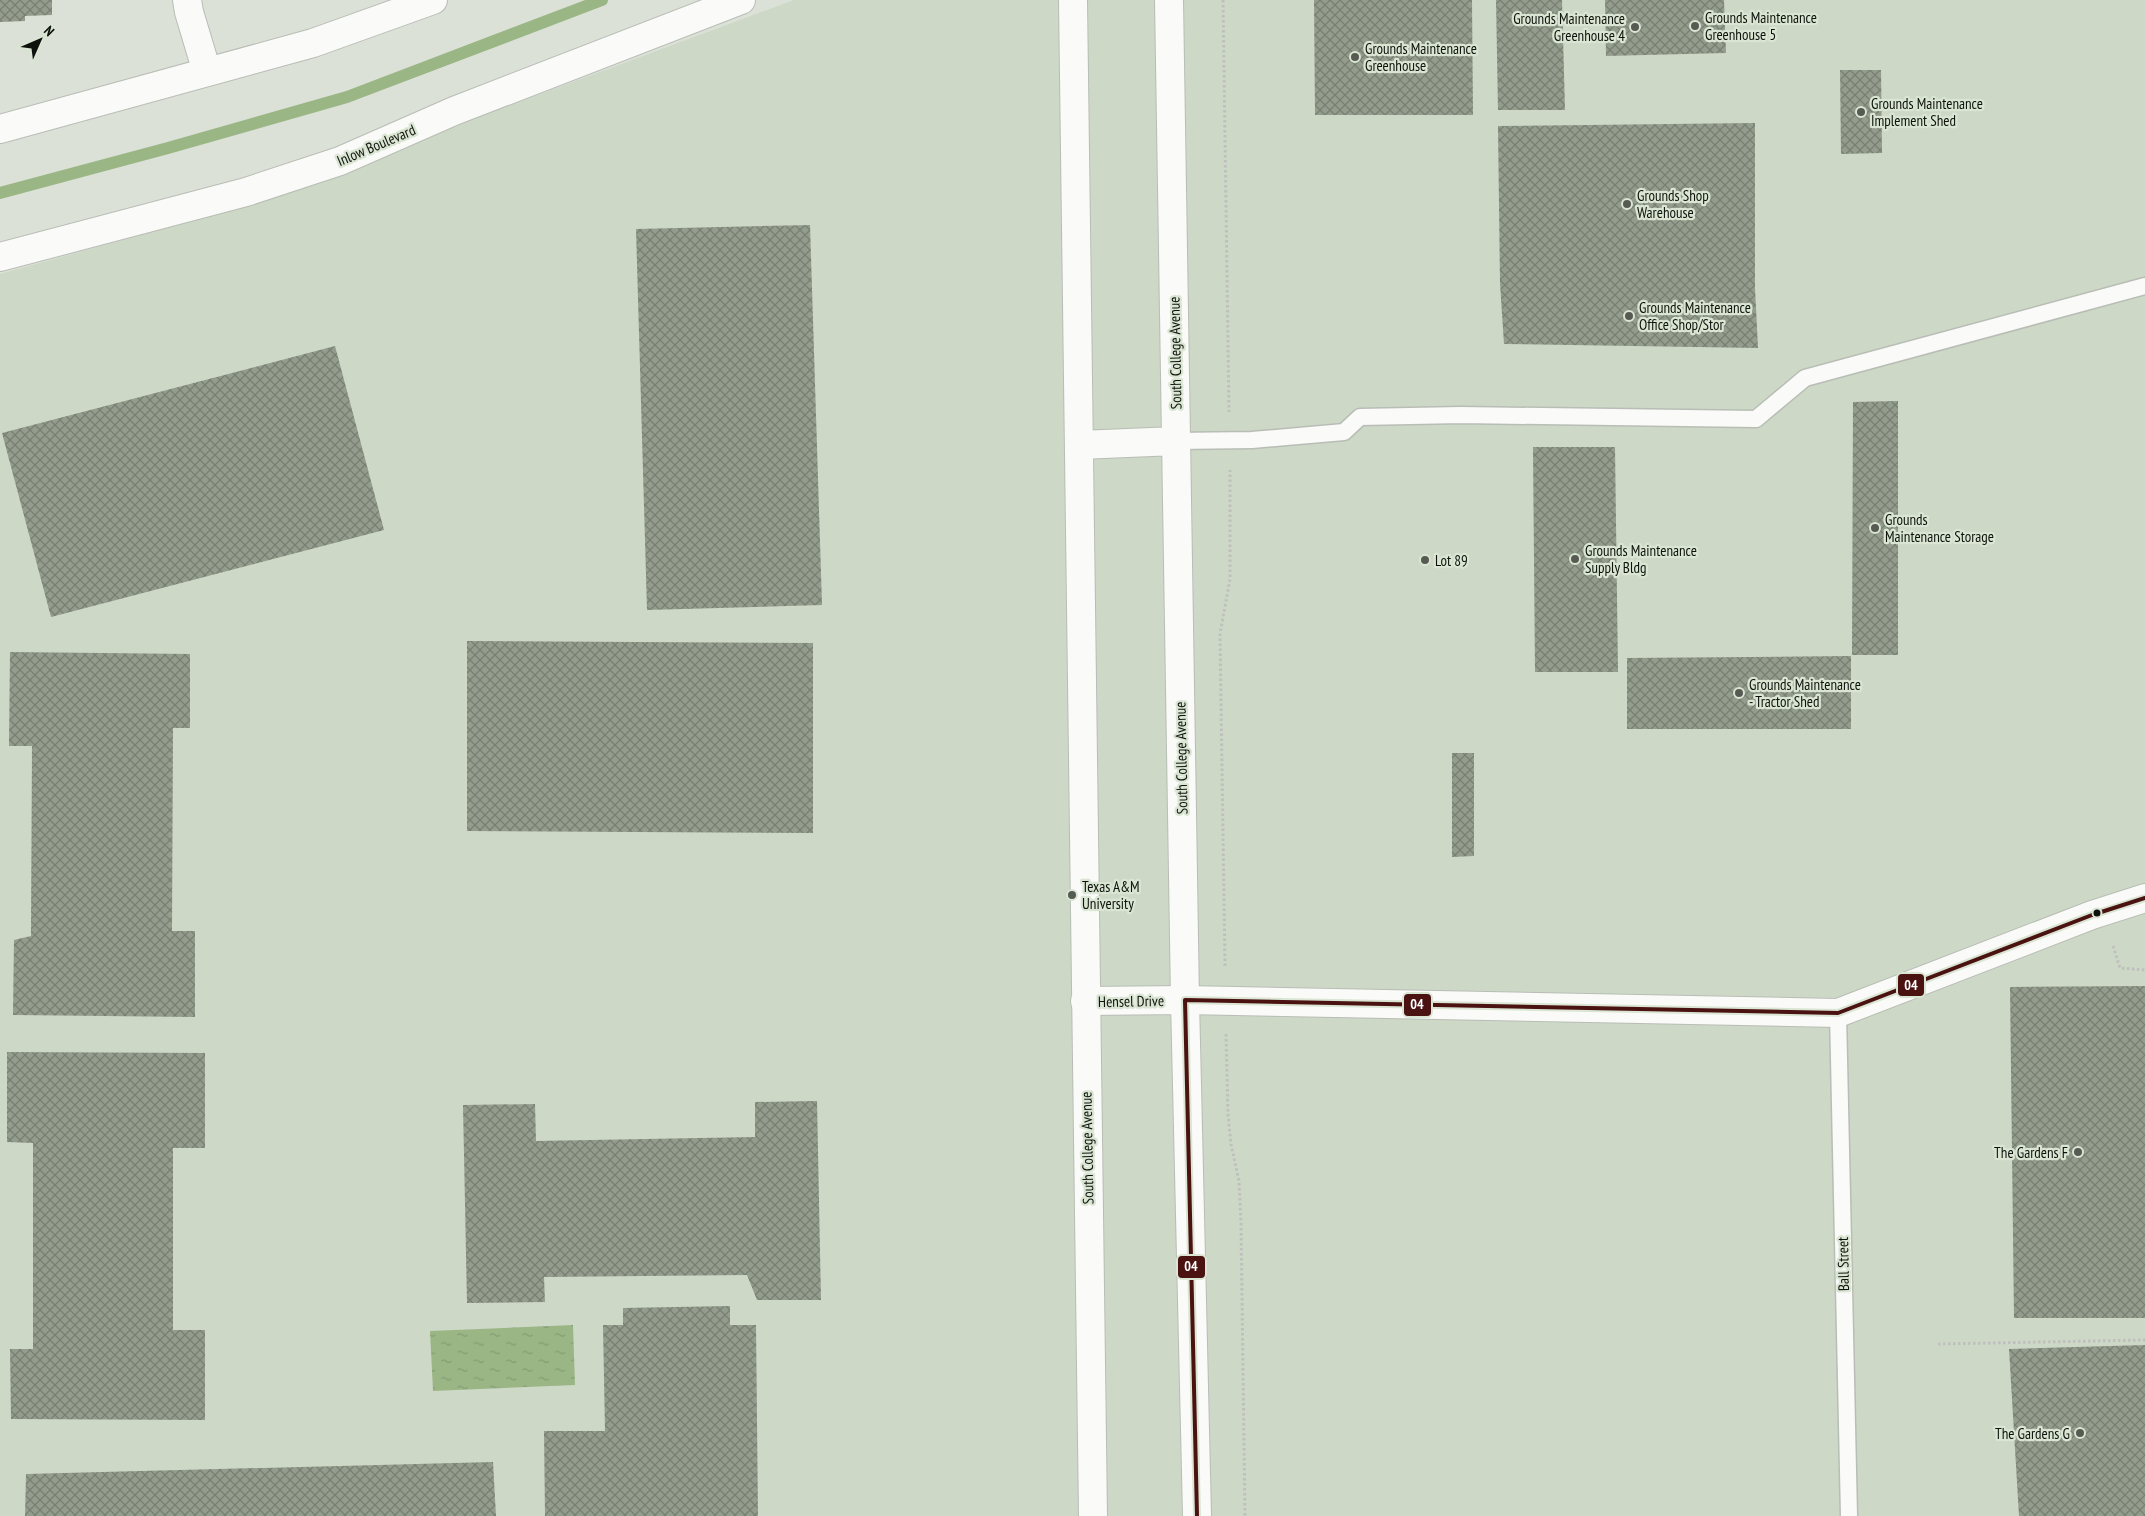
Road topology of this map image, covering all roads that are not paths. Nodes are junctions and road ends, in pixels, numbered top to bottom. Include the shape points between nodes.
1 (187, 0) edge
2 (433, 0) edge
3 (741, 0) edge
4 (1073, 0) edge
5 (1169, 0) edge
6 (207, 72) junction
7 (0, 129) edge
8 (0, 257) edge
9 (2145, 286) edge
10 (1176, 441) junction
11 (1078, 445) junction
12 (2145, 898) edge
13 (1186, 1000) junction
14 (1085, 1001) junction
15 (1838, 1013) junction
16 (1093, 1516) edge
17 (1197, 1516) edge
18 (1849, 1516) edge

1 - 6 main road
2 - 6 main road via 312,43
3 - 8 main road, Inlow Boulevard via 454,112 340,161 246,192
4 - 11 main road, South College Avenue
5 - 10 main road, South College Avenue
6 - 7 main road
9 - 10 lane via 1805,378 1756,419 1461,415 1360,418 1344,432 1252,440
10 - 11 main road
10 - 13 main road, South College Avenue
11 - 14 main road, South College Avenue
12 - 15 main road, Hensel Drive
13 - 14 main road, Hensel Drive
13 - 15 main road, Hensel Drive
13 - 17 main road, South College Avenue
14 - 16 main road, South College Avenue
15 - 18 lane, Ball Street

